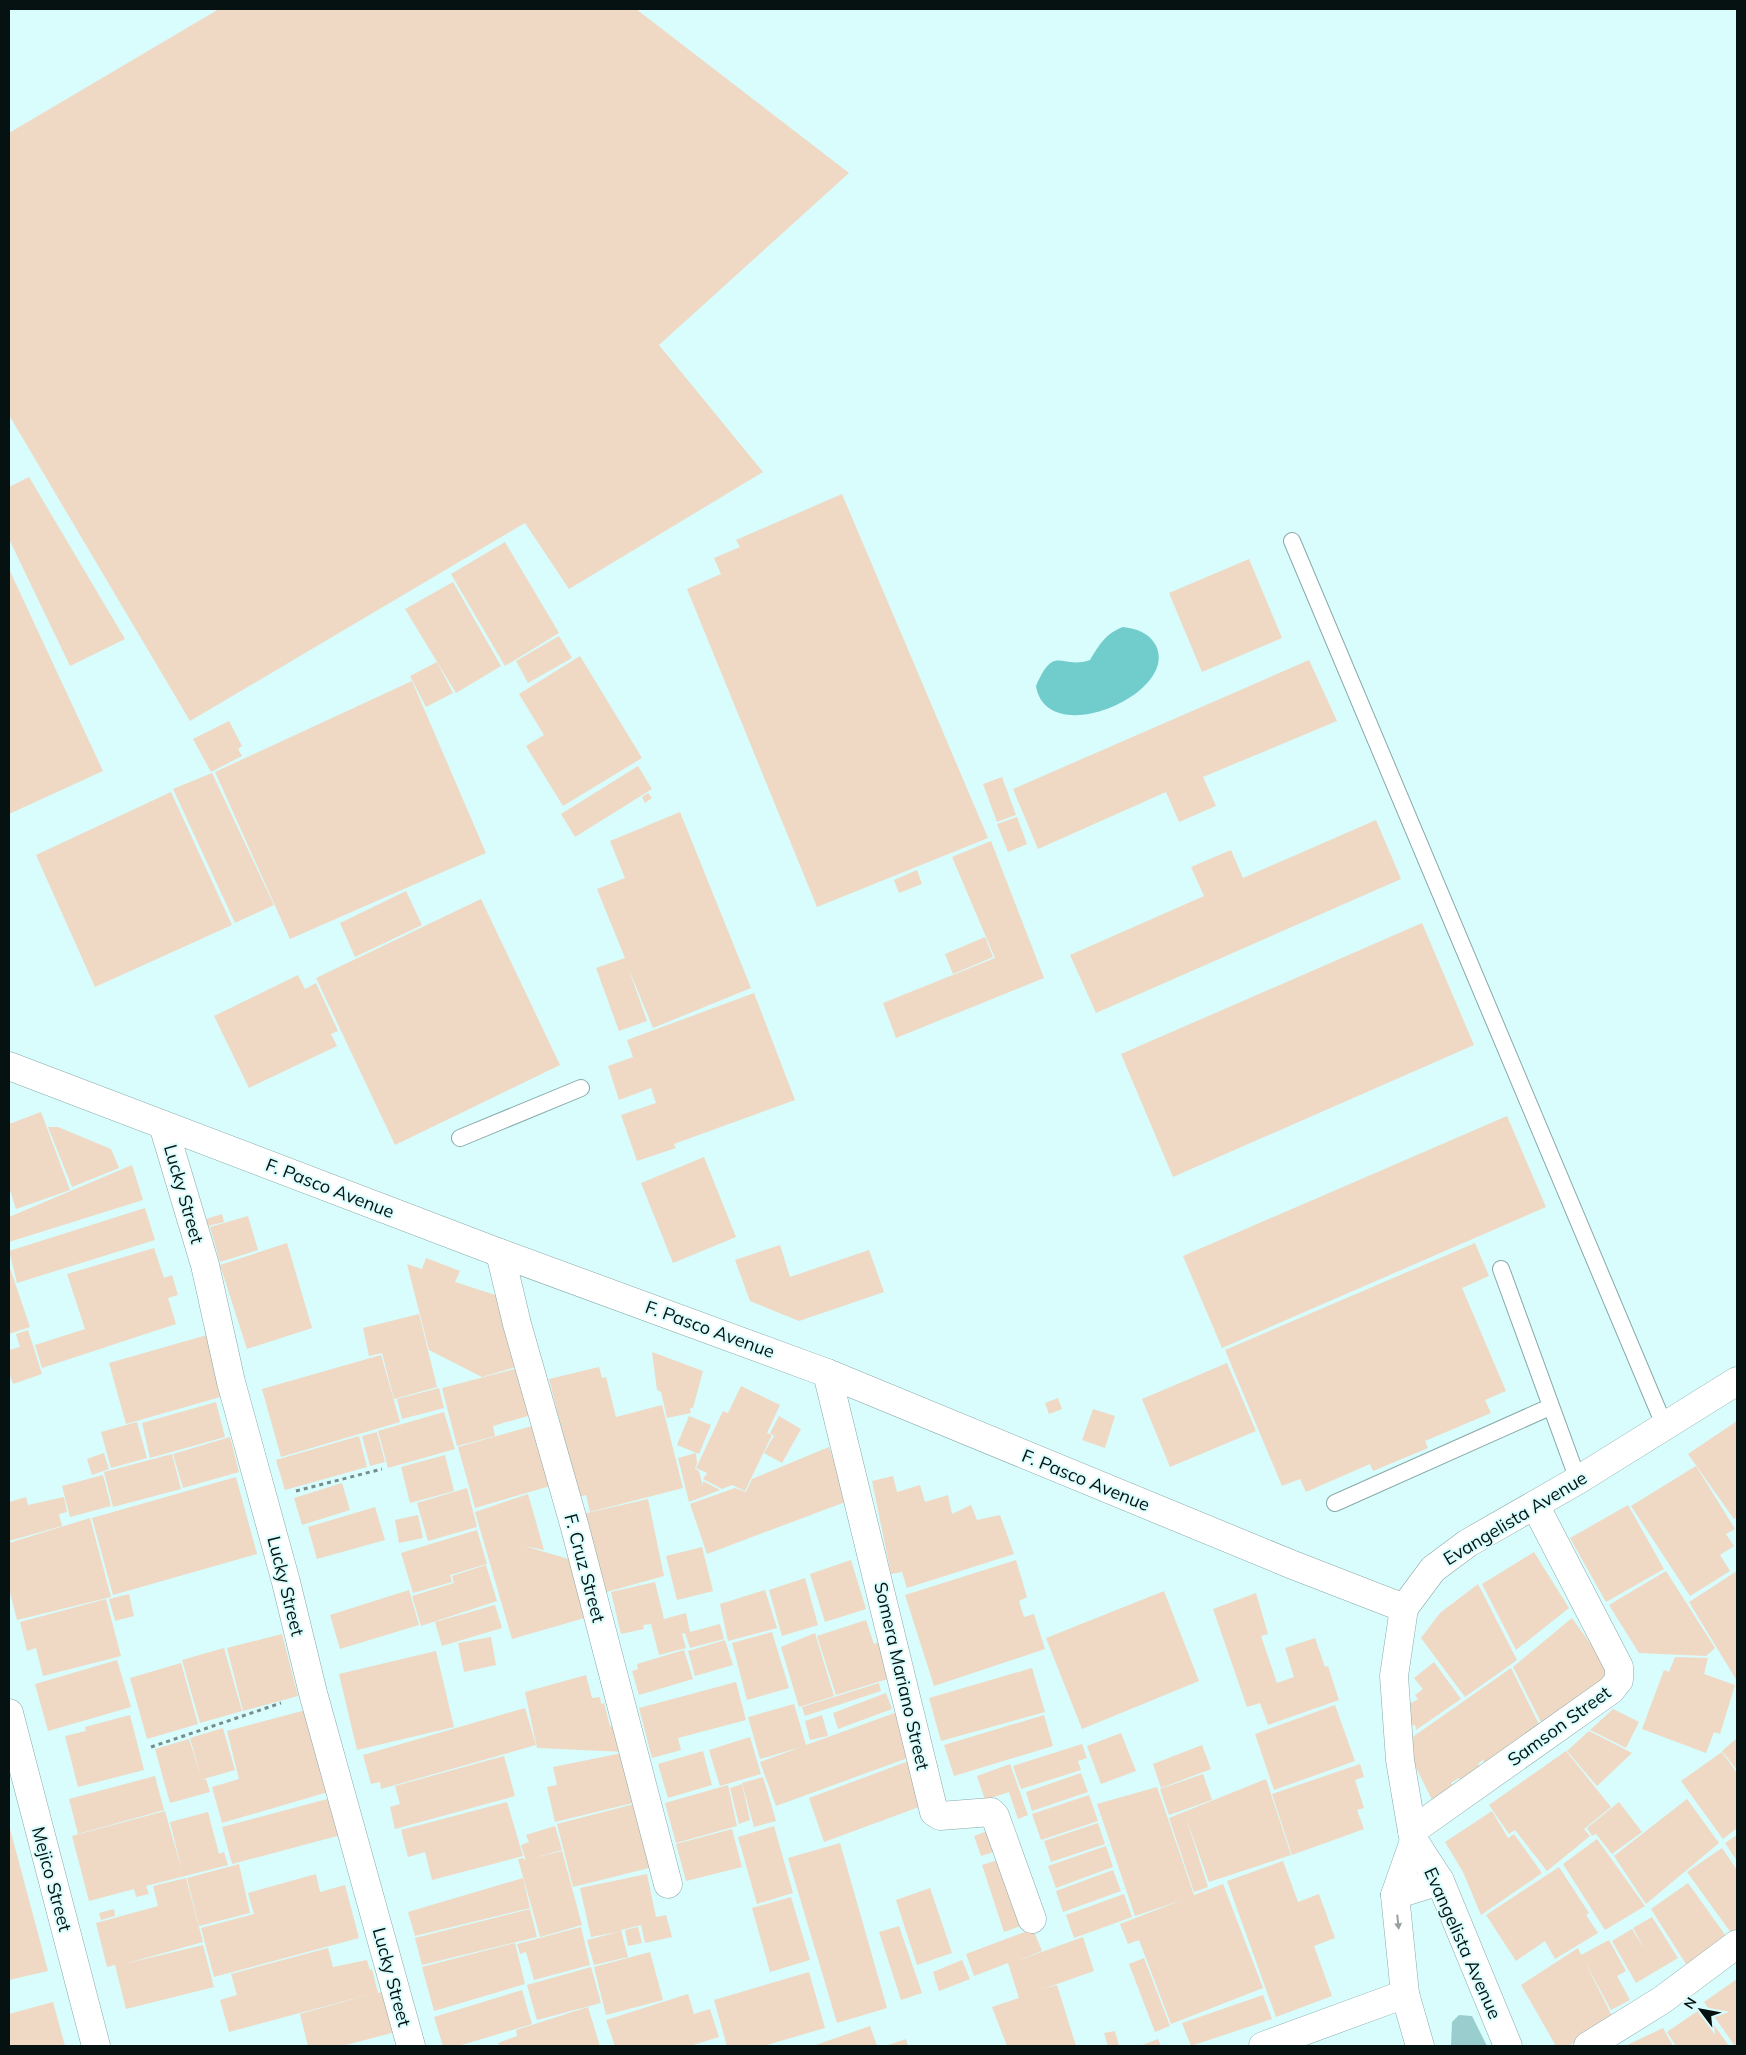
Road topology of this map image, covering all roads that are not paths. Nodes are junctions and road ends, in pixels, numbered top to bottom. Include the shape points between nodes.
1 (1292, 541) dead end
2 (9, 1066) edge
3 (581, 1088) dead end
4 (163, 1125) junction
5 (460, 1138) dead end
6 (500, 1252) junction
7 (1501, 1269) dead end
8 (827, 1372) junction
9 (1737, 1381) edge
10 (1550, 1407) junction
11 (1665, 1427) junction
12 (1578, 1480) junction
13 (1335, 1503) dead end
14 (1535, 1505) junction
15 (1404, 1608) junction
16 (9, 1713) edge
17 (1413, 1836) junction
18 (1440, 1881) junction
19 (668, 1884) dead end
20 (1395, 1895) junction
21 (1032, 1920) dead end
22 (1737, 1944) edge
23 (1405, 1994) junction
24 (96, 2046) edge
25 (411, 2046) edge
26 (1263, 2046) edge
27 (1420, 2046) edge
28 (1508, 2046) edge
29 (1588, 2046) edge

1 - 11 lane
2 - 4 street, F. Pasco Avenue
3 - 5 lane
4 - 6 street, F. Pasco Avenue
4 - 25 street, Lucky Street via 205,1265 231,1382 313,1693
6 - 8 street, F. Pasco Avenue
6 - 19 street, F. Cruz Street
7 - 10 lane
8 - 15 street, F. Pasco Avenue
8 - 21 street, Somera Mariano Street via 934,1812 940,1816 991,1812 995,1816
9 - 11 street, Evangelista Avenue
10 - 12 lane
10 - 13 lane
11 - 12 street, Evangelista Avenue
12 - 14 street, Evangelista Avenue
14 - 15 street, Evangelista Avenue via 1433,1568
14 - 17 street, Samson Street via 1619,1667 1619,1680 1611,1690
15 - 17 street, Evangelista Avenue via 1394,1676 1400,1760
16 - 24 street, Mejico Street
17 - 18 street, Evangelista Avenue
17 - 20 street, Evangelista Avenue
18 - 20 street
18 - 28 street, Evangelista Avenue
20 -> 23 street, Evangelista Avenue
22 - 29 street via 1662,2000
23 - 26 street
23 - 27 street, Evangelista Avenue

